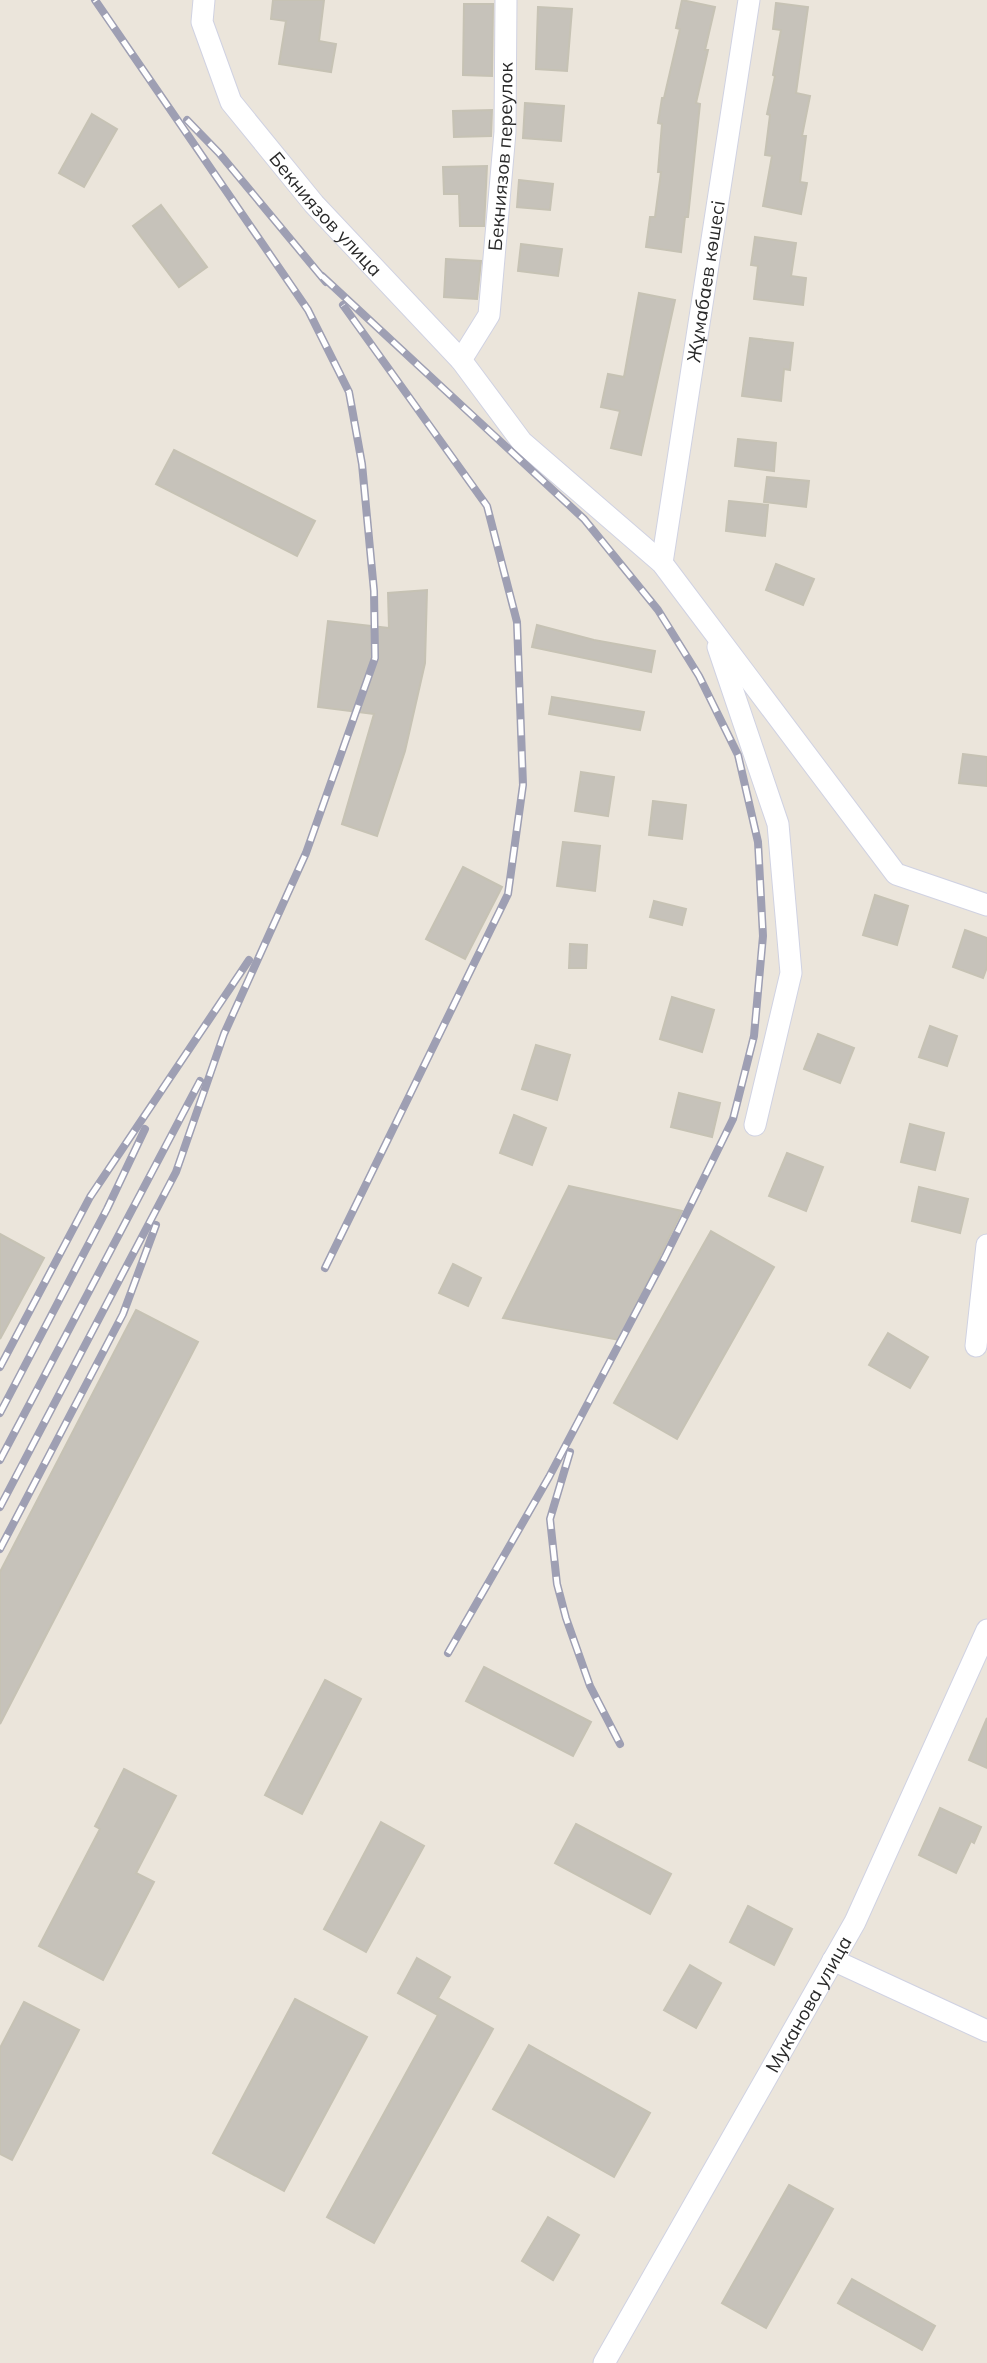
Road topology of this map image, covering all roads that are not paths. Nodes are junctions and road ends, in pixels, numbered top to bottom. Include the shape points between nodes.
1 (204, 0) edge
2 (506, 0) edge
3 (749, 0) edge
4 (461, 360) junction
5 (662, 564) junction
6 (711, 629) junction
7 (987, 905) edge
8 (755, 1125) dead end
9 (987, 1245) edge
10 (976, 1346) dead end
11 (987, 1630) edge
12 (833, 1960) junction
13 (987, 2031) edge
14 (604, 2363) edge

1 - 4 street, Бекниязов улица via 202,22 231,102 314,204
2 - 4 street, Бекниязов переулок via 505,132 489,314
3 - 5 street, Жұмабаев көшесі
4 - 5 street, Бекниязов улица via 522,442
5 - 6 street, Бекниязов улица
6 - 7 street, Бекниязов улица via 896,874
6 - 8 street via 778,824 791,973
9 - 10 street
11 - 12 street, Муканова улица via 855,1922
12 - 13 street
12 - 14 street, Муканова улица

